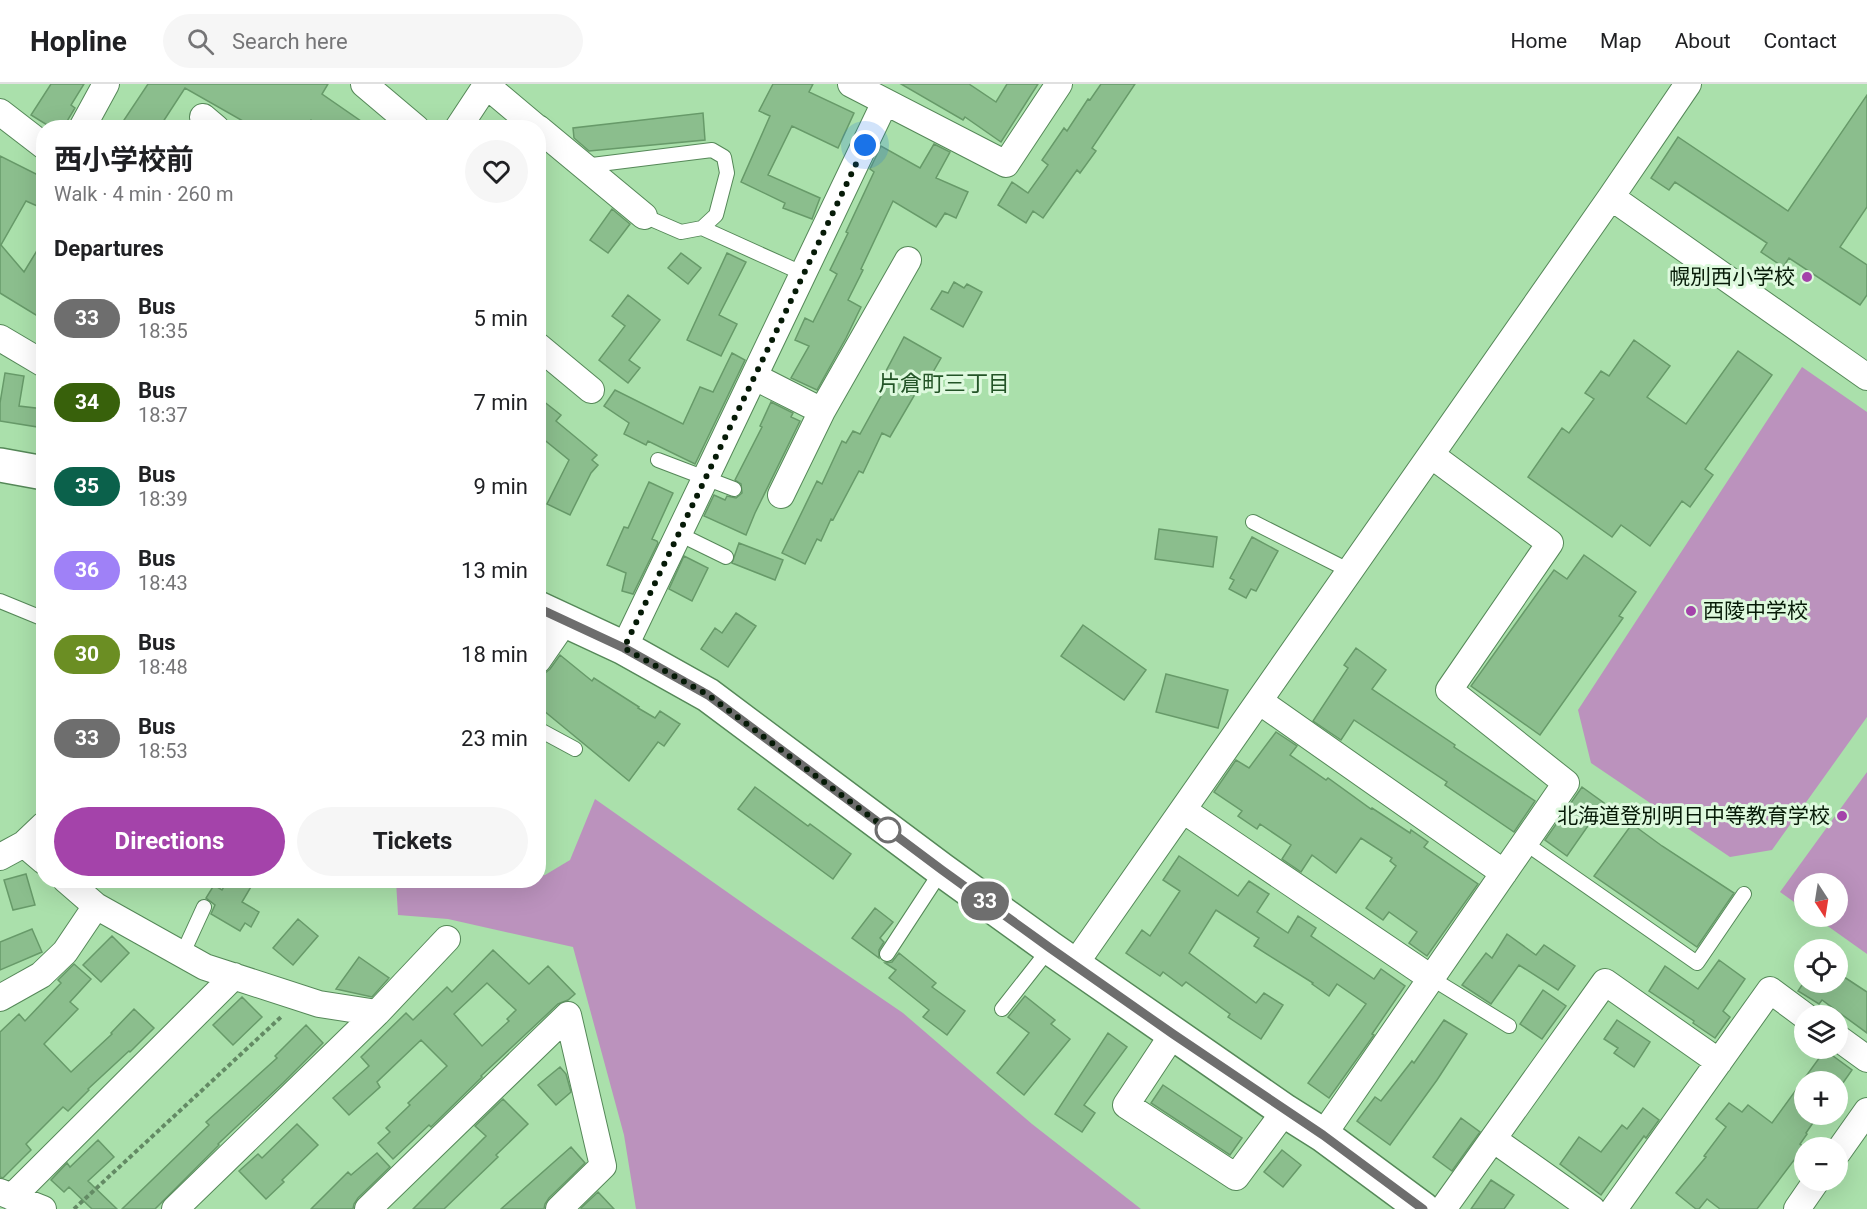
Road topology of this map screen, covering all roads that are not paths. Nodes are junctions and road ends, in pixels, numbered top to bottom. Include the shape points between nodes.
1 (106, 84) edge
2 (364, 84) edge
3 (487, 84) edge
4 (851, 84) edge
5 (1059, 84) edge
6 (1688, 84) edge
7 (885, 102) junction
8 (0, 112) edge
9 (86, 120) edge
10 (407, 120) edge
11 (463, 120) edge
12 (529, 120) edge
13 (546, 135) edge
14 (36, 140) edge
15 (584, 166) junction
16 (1611, 197) junction
17 (644, 216) joint
18 (702, 228) junction
19 (908, 260) dead end
20 (804, 274) junction
21 (0, 338) edge
22 (546, 353) edge
23 (36, 359) edge
24 (755, 377) junction
25 (1867, 377) edge
26 (591, 390) dead end
27 (822, 411) junction
28 (1431, 455) junction
29 (658, 460) dead end
30 (0, 465) edge
31 (36, 471) edge
32 (705, 478) junction
33 (734, 489) dead end
34 (781, 495) dead end
35 (1253, 522) dead end
36 (679, 534) junction
37 (726, 556) dead end
38 (1350, 571) junction
39 (0, 601) edge
40 (552, 615) edge
41 (36, 616) edge
42 (546, 634) edge
43 (624, 648) junction
44 (1259, 701) junction
45 (546, 733) edge
46 (575, 749) dead end
47 (1183, 810) junction
48 (36, 833) edge
49 (1525, 843) junction
50 (24, 844) junction
51 (36, 854) edge
52 (0, 857) edge
53 (942, 870) junction
54 (1504, 873) junction
55 (75, 888) edge
56 (1744, 894) dead end
57 (96, 906) junction
58 (204, 907) dead end
59 (447, 939) dead end
60 (888, 954) dead end
61 (182, 955) junction
62 (1062, 956) junction
63 (234, 976) junction
64 (1431, 978) junction
65 (0, 998) edge
66 (1794, 1008) edge
67 (1002, 1009) dead end
68 (377, 1013) junction
69 (1509, 1026) dead end
70 (1173, 1034) junction
71 (1848, 1045) edge
72 (1867, 1059) edge
73 (1719, 1062) junction
74 (1867, 1110) edge
75 (1285, 1111) junction
76 (1323, 1135) junction
77 (1848, 1138) edge
78 (1493, 1139) junction
79 (1809, 1191) edge
80 (6, 1195) edge
81 (43, 1209) edge
82 (175, 1209) edge
83 (368, 1209) edge
84 (559, 1209) edge
85 (1423, 1209) edge
86 (1443, 1209) edge
87 (1592, 1209) edge
88 (1614, 1209) edge
89 (1797, 1209) edge

1 - 9 street
2 - 10 street
3 - 11 street
3 - 12 street
4 - 7 street
5 - 7 street via 1005,164
6 - 16 street
7 - 20 street
8 - 14 street
13 - 15 street
15 - 17 street
15 - 18 lane via 712,150 724,157 727,173 716,215
16 - 25 street
16 - 28 street
17 - 18 lane via 681,232
18 - 20 lane
19 - 27 street
20 - 24 street
21 - 23 street
22 - 26 street
24 - 27 street
24 - 32 street
27 - 34 street
28 - 38 street
28 - 49 street via 1550,543 1449,690 1566,783
29 - 32 lane
30 - 31 main road
32 - 33 lane
32 - 36 street
35 - 38 lane
36 - 37 lane
36 - 43 street
38 - 44 street
39 - 41 lane
40 - 42 street
40 - 43 main road
43 - 53 main road via 708,695
44 - 47 street
44 - 54 street
45 - 46 lane
47 - 62 street
47 - 64 street
48 - 50 street
49 - 54 street
49 - 56 lane via 1697,963
50 - 51 street
50 - 52 street
53 - 60 lane
53 - 62 main road
54 - 64 street
55 - 57 street
57 - 61 street
57 - 65 street via 65,952 41,975
58 - 61 lane
59 - 68 street
61 - 63 street
62 - 67 lane
62 - 70 main road
63 - 68 street via 319,1004
63 - 80 street
64 - 69 lane
64 - 76 street
66 - 73 street via 1770,990
68 - 82 street
70 - 75 main road
70 - 75 street via 1126,1105 1236,1177
71 - 72 street
73 - 78 street via 1605,982
73 - 88 street
74 - 77 street
75 - 76 main road
76 - 85 main road
78 - 86 street
78 - 87 street
79 - 89 street
80 - 81 street
83 - 84 street via 568,1015 603,1166

